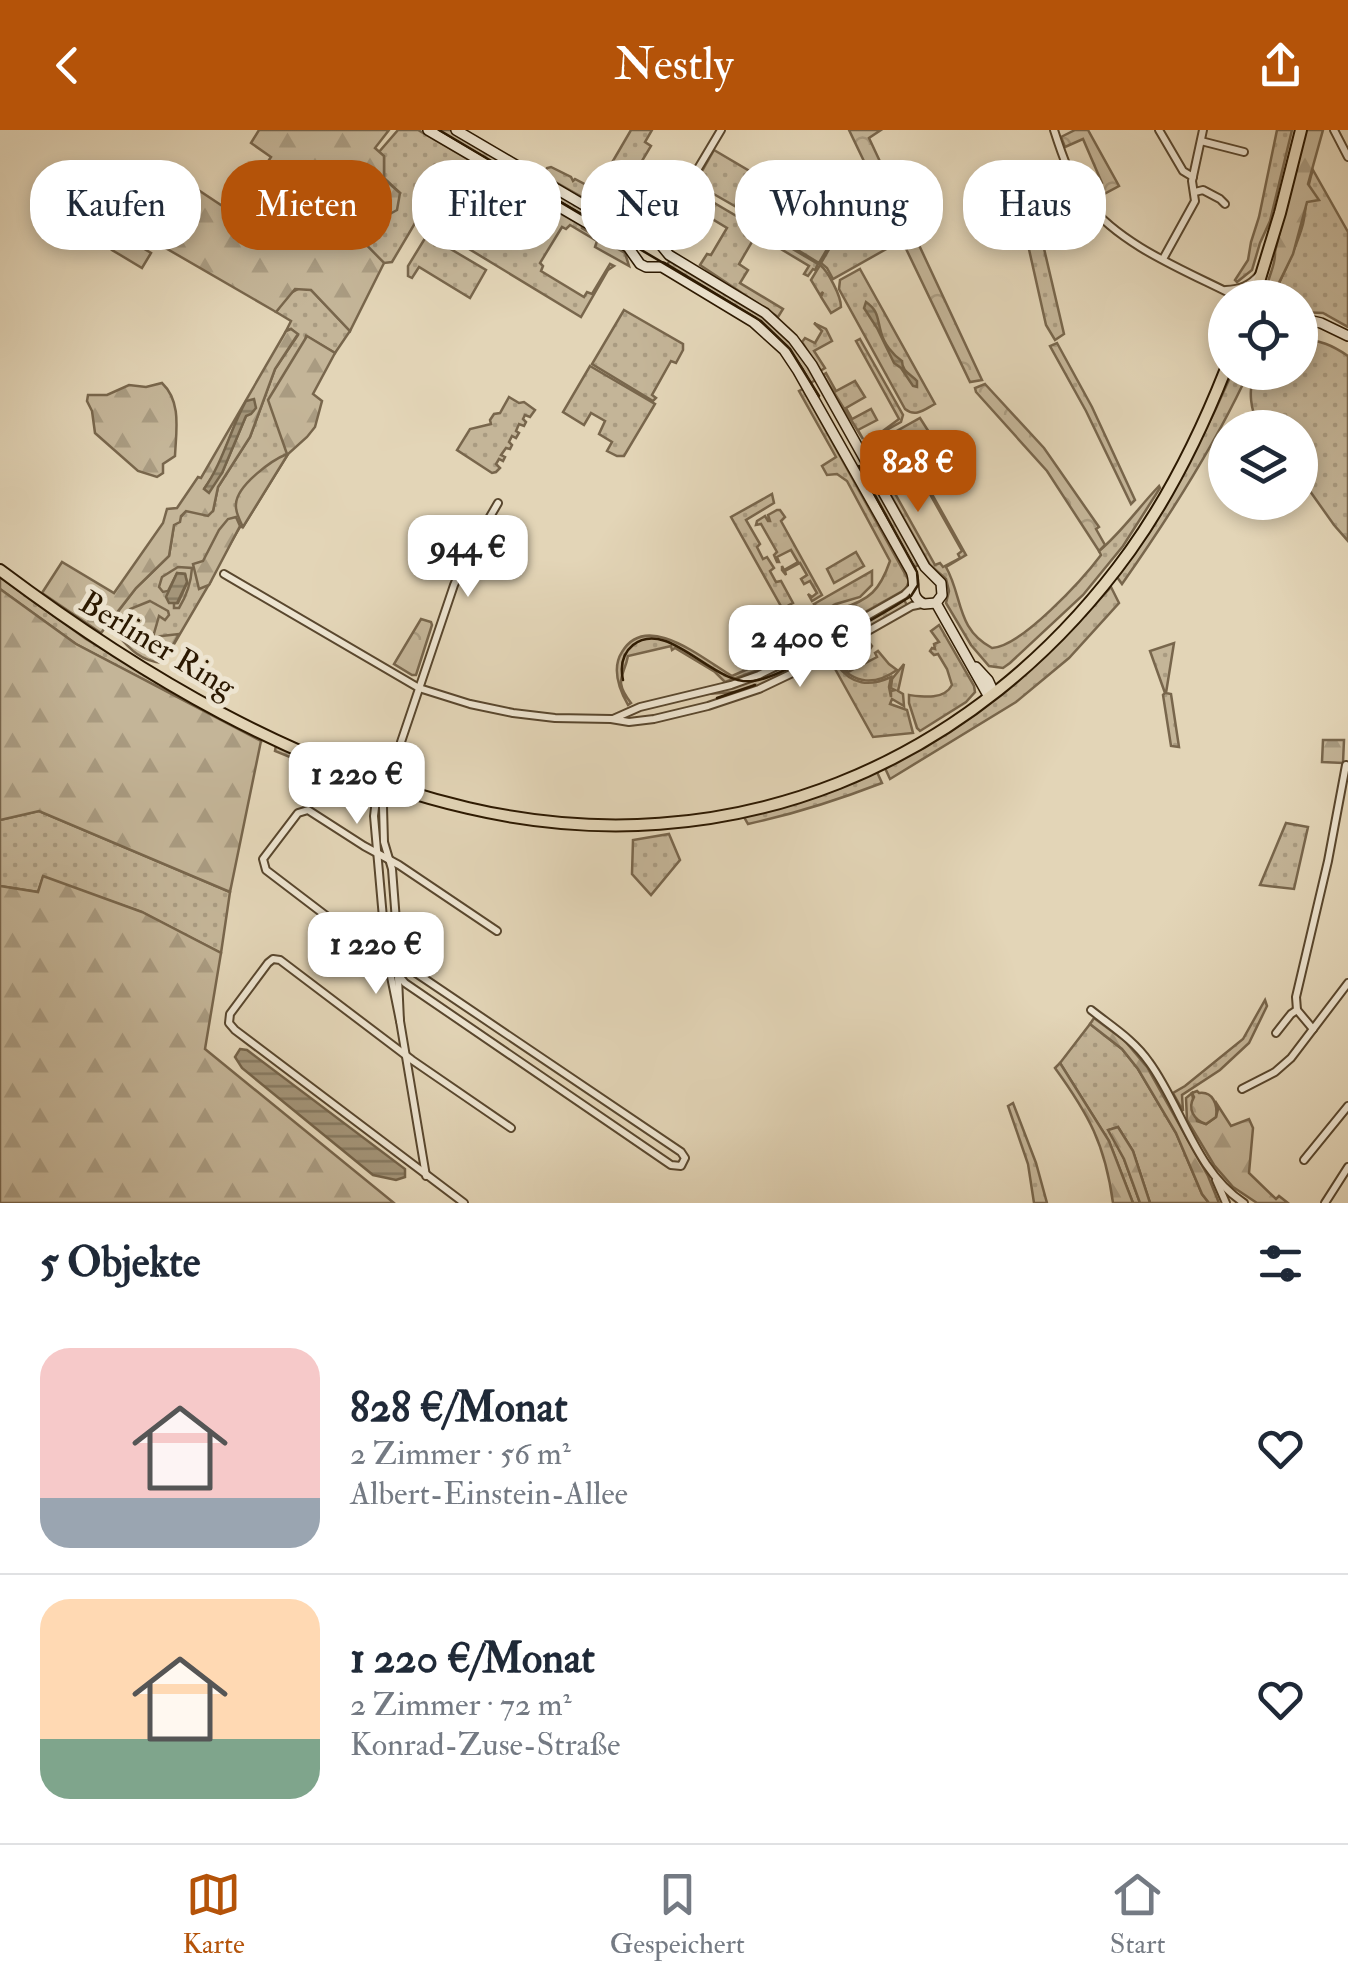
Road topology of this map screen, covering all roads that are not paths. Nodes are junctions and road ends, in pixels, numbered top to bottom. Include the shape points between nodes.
1 (428, 130) edge
2 (456, 130) edge
3 (720, 130) edge
4 (1054, 130) edge
5 (1160, 130) edge
6 (1203, 130) edge
7 (1300, 130) edge
8 (1334, 130) edge
9 (1201, 141) junction
10 (1244, 152) dead end
11 (1348, 156) edge
12 (703, 160) edge
13 (1192, 177) junction
14 (1195, 192) junction
15 (581, 203) edge
16 (1225, 204) dead end
17 (634, 250) edge
18 (658, 250) edge
19 (664, 250) edge
20 (633, 254) junction
21 (1163, 258) junction
22 (653, 266) junction
23 (1264, 271) junction
24 (1254, 280) edge
25 (1261, 280) edge
26 (1208, 282) edge
27 (1318, 322) edge
28 (1345, 337) edge
29 (1217, 390) edge
30 (498, 503) dead end
31 (0, 570) edge
32 (224, 574) dead end
33 (932, 575) junction
34 (914, 585) junction
35 (936, 603) junction
36 (924, 604) junction
37 (968, 658) junction
38 (982, 673) junction
39 (1018, 673) junction
40 (419, 688) junction
41 (992, 695) junction
42 (646, 706) junction
43 (612, 719) junction
44 (649, 720) junction
45 (401, 742) junction
46 (396, 763) junction
47 (1346, 765) edge
48 (351, 771) junction
49 (385, 784) junction
50 (426, 797) junction
51 (374, 802) junction
52 (377, 853) junction
53 (390, 860) junction
54 (497, 931) dead end
55 (388, 963) junction
56 (398, 965) junction
57 (398, 977) junction
58 (1348, 983) edge
59 (1091, 1010) dead end
60 (1297, 1010) junction
61 (400, 1021) junction
62 (1313, 1029) junction
63 (1276, 1033) dead end
64 (404, 1054) junction
65 (1242, 1089) dead end
66 (1348, 1106) edge
67 (512, 1128) dead end
68 (1304, 1160) dead end
69 (1348, 1167) edge
70 (1215, 1174) junction
71 (427, 1177) junction
72 (464, 1203) edge
73 (1226, 1203) edge
74 (1244, 1203) edge
75 (1325, 1203) edge

1 - 20 street
2 - 15 street
3 - 12 street
4 - 21 street via 1089,205 1122,235
5 - 13 street
6 - 9 street
7 - 23 main road
8 - 11 street
9 - 10 street
9 - 13 street
13 - 14 street
14 - 16 street
14 - 21 street
17 - 20 street
18 - 22 street via 661,260
19 - 33 street via 760,310 796,342
20 - 22 street
21 - 26 street
22 - 34 street via 749,319 784,350
23 - 24 street
23 - 25 main road
27 - 28 street
29 - 39 main road, Berliner Ring via 1190,452 1138,540 1078,615
30 - 40 street via 456,578
31 - 48 main road, Berliner Ring via 162,680
32 - 40 street
33 - 34 street
33 - 35 street via 943,588
34 - 36 street via 915,598
34 - 42 street via 760,674
35 - 36 street
35 - 37 street
36 - 44 street via 759,689
37 - 38 street
37 - 41 street
38 - 39 street
38 - 41 street
39 - 41 main road, Berliner Ring
40 - 43 street via 520,714
40 - 45 street
41 - 50 main road, Berliner Ring via 927,740 851,778 718,818 579,824
42 - 43 street
42 - 44 street
43 - 44 street
45 - 46 street
45 - 49 street
46 - 49 street
46 - 50 street via 402,779
47 - 60 street
48 - 49 main road, Berliner Ring
48 - 51 street
49 - 50 main road, Berliner Ring
49 - 51 street
49 - 53 street via 382,821
51 - 52 street
52 - 53 street
52 - 55 street
52 - 55 street via 304,810 263,865
53 - 54 street
53 - 56 street
55 - 56 street
55 - 57 street
55 - 61 street
56 - 57 street
56 - 57 street via 677,1149 683,1163 672,1166
57 - 61 street
58 - 62 street
59 - 70 street via 1148,1060
60 - 62 street
60 - 63 street
61 - 64 street
62 - 65 street via 1283,1066
64 - 67 street
64 - 71 street
64 - 71 street via 280,960 270,961 229,1016 231,1027
66 - 68 street
69 - 75 street
70 - 73 street
70 - 74 street
71 - 72 street

